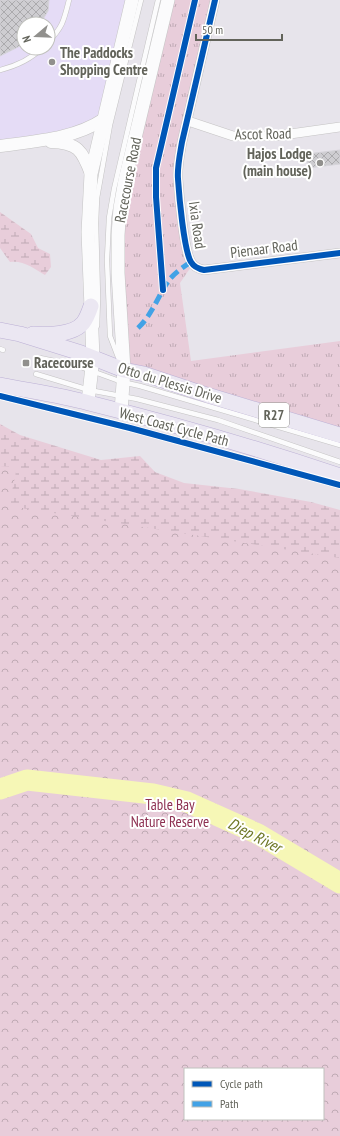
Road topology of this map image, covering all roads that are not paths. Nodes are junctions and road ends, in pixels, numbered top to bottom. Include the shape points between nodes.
1 (69, 0) edge
2 (132, 0) edge
3 (141, 0) edge
4 (158, 0) edge
5 (168, 0) edge
6 (215, 0) edge
7 (56, 34) edge
8 (32, 56) edge
9 (0, 70) edge
10 (104, 119) junction
11 (188, 122) junction
12 (340, 127) edge
13 (42, 141) junction
14 (0, 146) edge
15 (91, 174) junction
16 (340, 253) edge
17 (193, 264) joint
18 (91, 306) junction
19 (0, 330) edge
20 (20, 334) junction
21 (40, 358) dead end
22 (92, 364) junction
23 (36, 374) dead end
24 (123, 376) junction
25 (0, 385) edge
26 (89, 396) junction
27 (121, 396) junction
28 (121, 411) junction
29 (340, 435) edge
30 (340, 445) edge
31 (340, 462) edge
32 (340, 476) edge

1 - 7 lane via 64,22
2 - 10 main road, Racecourse Road
3 - 22 lane via 110,125 97,198 98,319
4 - 24 lane via 109,218 107,260 110,336
5 - 24 main road, Racecourse Road via 120,208 118,273
6 - 11 street, Ixia Road
8 - 9 lane via 11,68
10 - 13 street via 78,133
10 - 15 main road, Racecourse Road
11 - 12 street, Ascot Road via 233,136 276,136
11 - 17 street, Ixia Road via 182,142 178,178 187,252
13 - 14 street
13 - 15 street via 65,142 72,145 86,160
15 - 18 main road, Racecourse Road via 88,232
16 - 17 street, Pienaar Road via 204,270
18 - 20 main road via 82,324 73,330 44,335
18 - 22 main road, Racecourse Road
19 - 20 main road, Otto du Plessis Drive / R27
20 - 22 main road, Otto du Plessis Drive / R27
21 - 22 lane via 78,366
22 - 24 main road, Otto du Plessis Drive / R27
22 - 26 main road, Racecourse Road
23 - 26 lane
24 - 27 main road, Racecourse Road
24 - 29 main road, Otto du Plessis Drive / R27 via 144,374
24 - 30 lane via 140,386
25 - 26 main road, R27
26 - 27 lane
26 - 28 main road, R27
27 - 28 main road, Racecourse Road
27 - 31 lane via 218,420
28 - 32 main road, R27 via 273,454

